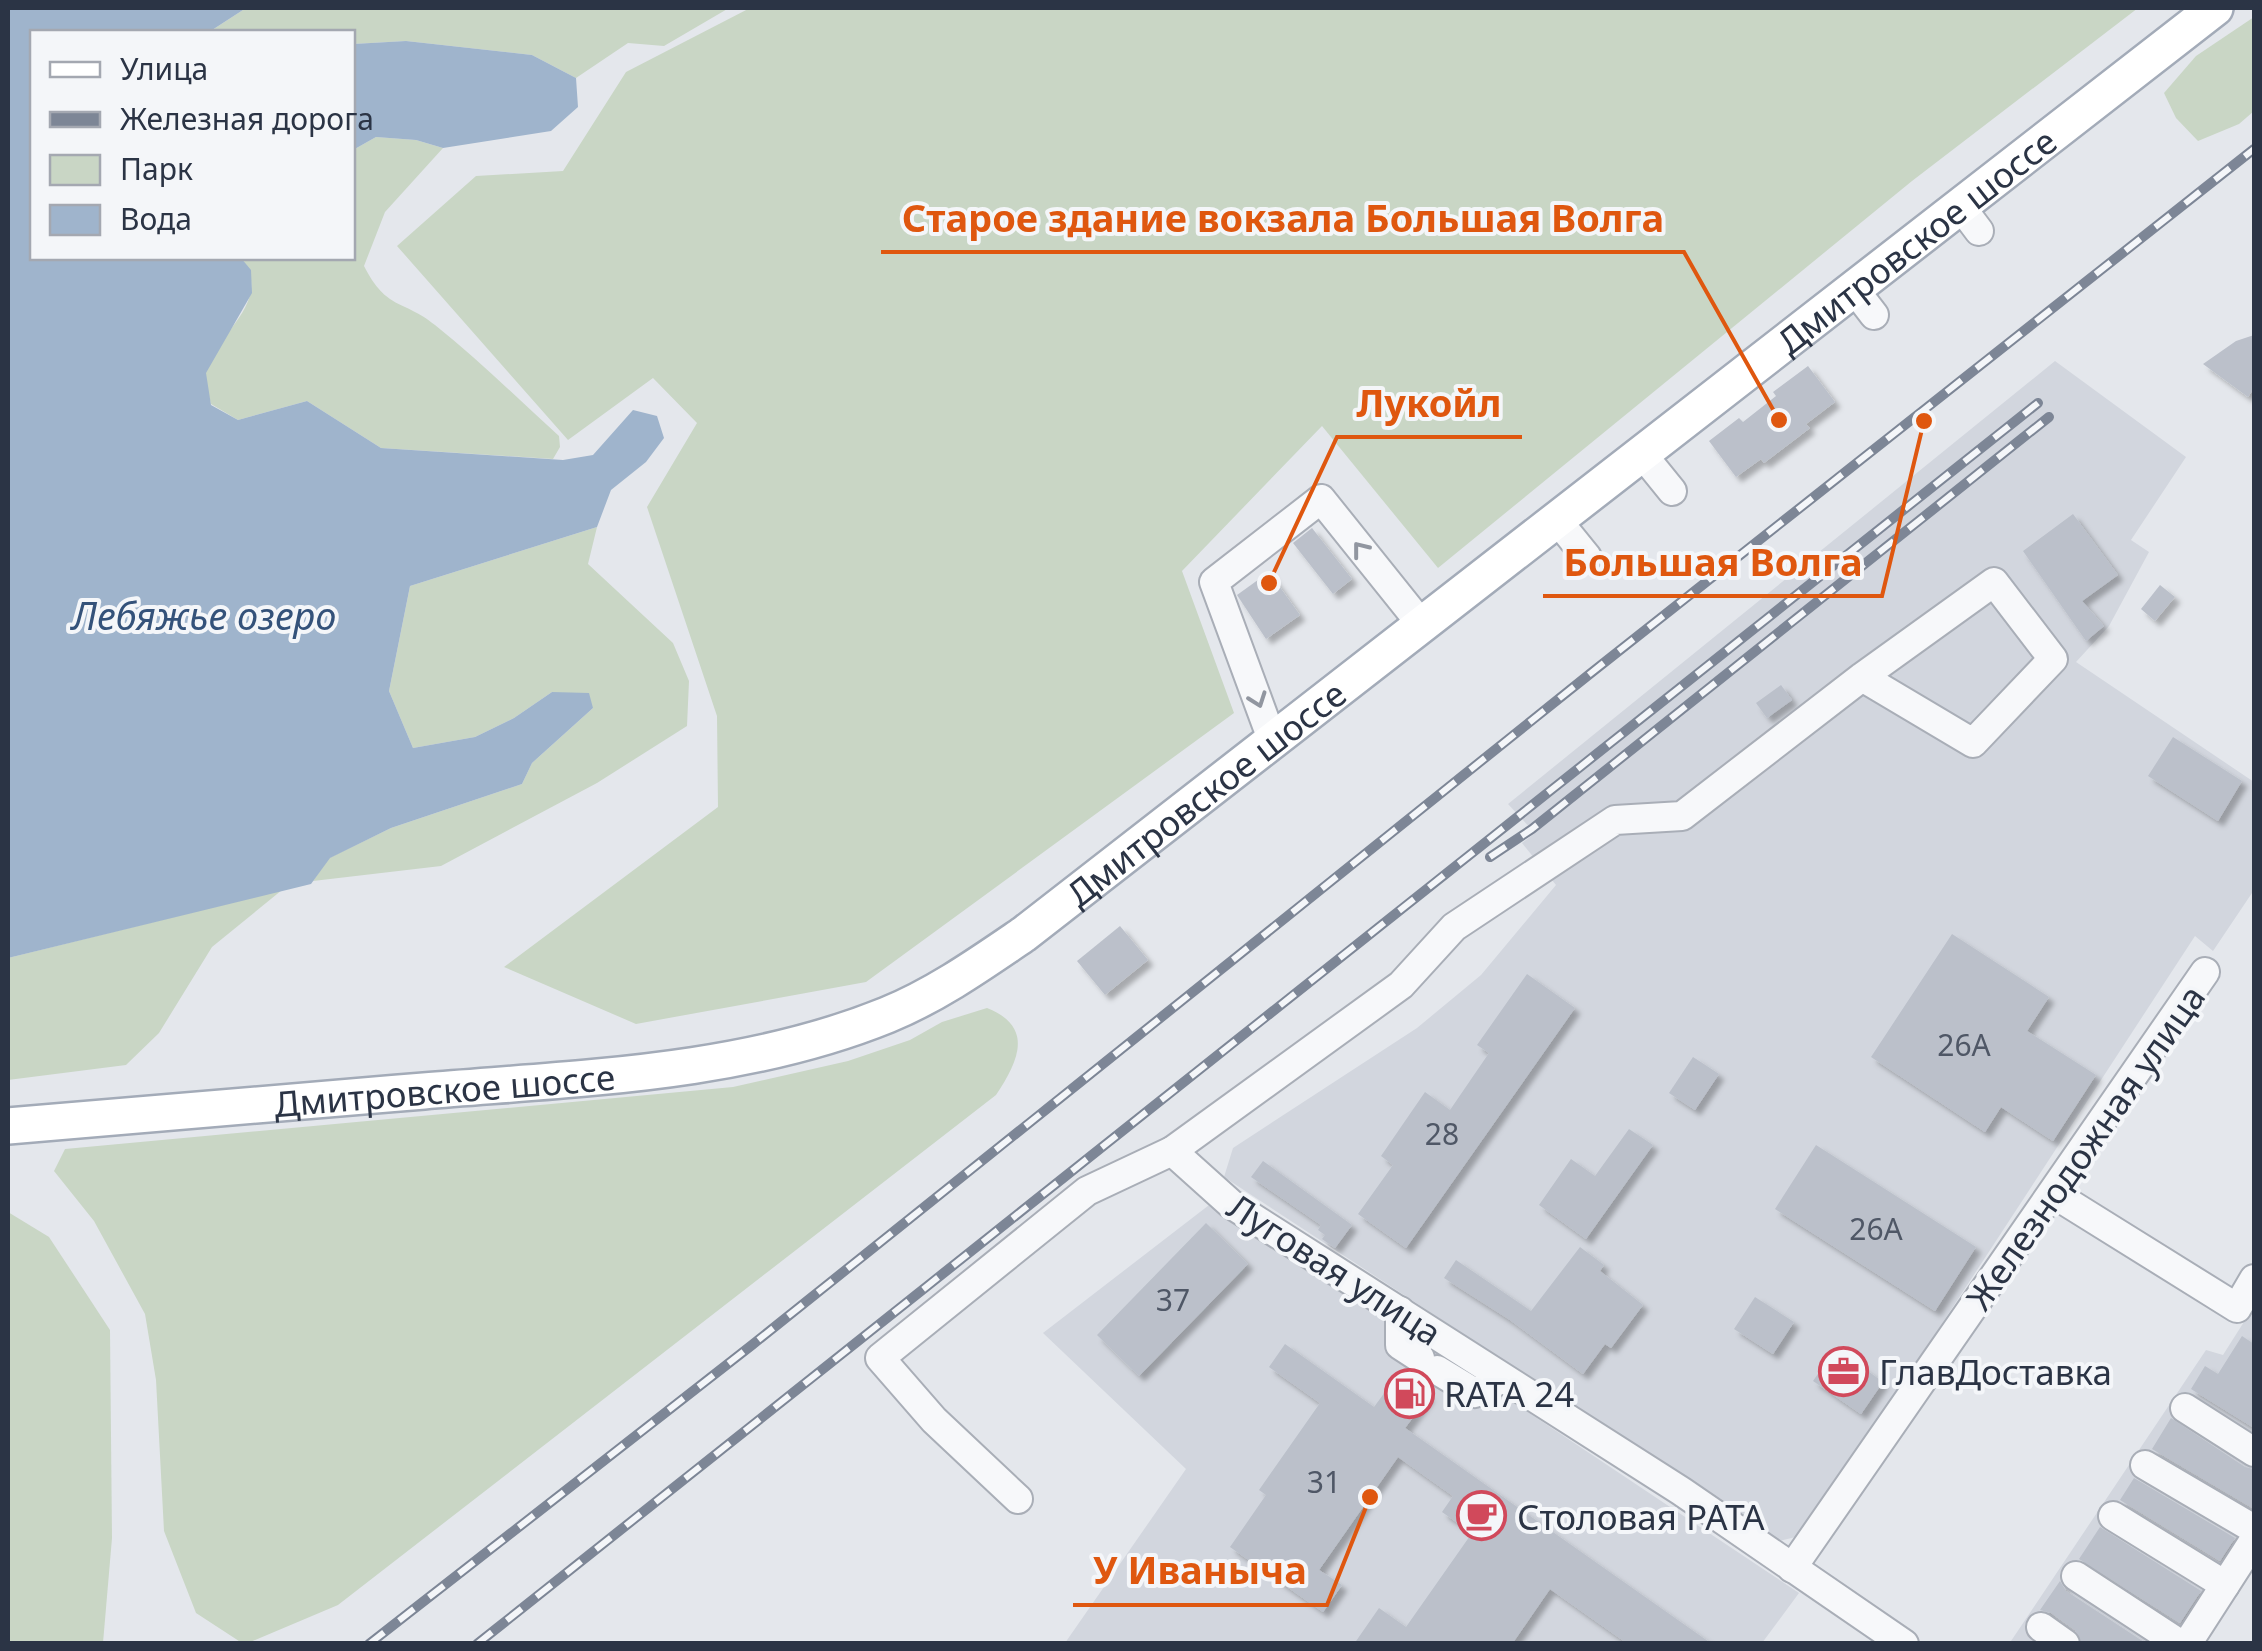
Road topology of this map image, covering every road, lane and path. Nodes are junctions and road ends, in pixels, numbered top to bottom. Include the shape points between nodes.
1 (2216, 8) edge
2 (1642, 454) junction
3 (1672, 491) dead end
4 (1557, 520) junction
5 (1587, 557) dead end
6 (1422, 624) junction
7 (1862, 676) junction
8 (1273, 742) junction
9 (2205, 972) dead end
10 (8, 1126) edge
11 (1172, 1151) junction
12 (2054, 1194) junction
13 (2254, 1279) edge
14 (1400, 1311) junction
15 (1501, 1379) junction
16 (2186, 1408) dead end
17 (2254, 1452) edge
18 (2144, 1465) dead end
19 (1018, 1499) dead end
20 (2113, 1516) dead end
21 (2254, 1529) edge
22 (2254, 1540) edge
23 (1792, 1568) junction
24 (2076, 1576) dead end
25 (2225, 1585) junction
26 (2041, 1627) dead end
27 (1904, 1644) edge
28 (2065, 1644) edge
29 (2183, 1644) edge

1 - 2 main road, Дмитровское шоссе via 1864,302
2 - 3 street
2 - 4 main road, Дмитровское шоссе
4 - 5 street
4 - 6 main road, Дмитровское шоссе
6 - 8 main road, Дмитровское шоссе
6 -> 8 street via 1321,499 1214,582
7 - 7 street via 1973,743 2052,659 1994,582
7 - 11 street via 1682,816 1615,820 1454,927 1402,985
8 - 10 main road, Дмитровское шоссе via 974,968 887,1015 801,1044 652,1070
9 - 12 street, Железнодожная улица
11 - 14 street, Луговая улица via 1231,1204
11 - 19 street via 1087,1191 880,1358
12 - 13 street via 2237,1308
12 - 23 street, Железнодожная улица
14 - 15 street, Луговая улица
14 - 15 street via 1400,1345 1428,1364 1475,1393
15 - 23 street, Луговая улица
16 - 17 street
18 - 21 street
20 - 25 street
22 - 25 street
23 - 27 street, Луговая улица
24 - 29 street
25 - 29 street
26 - 28 street

